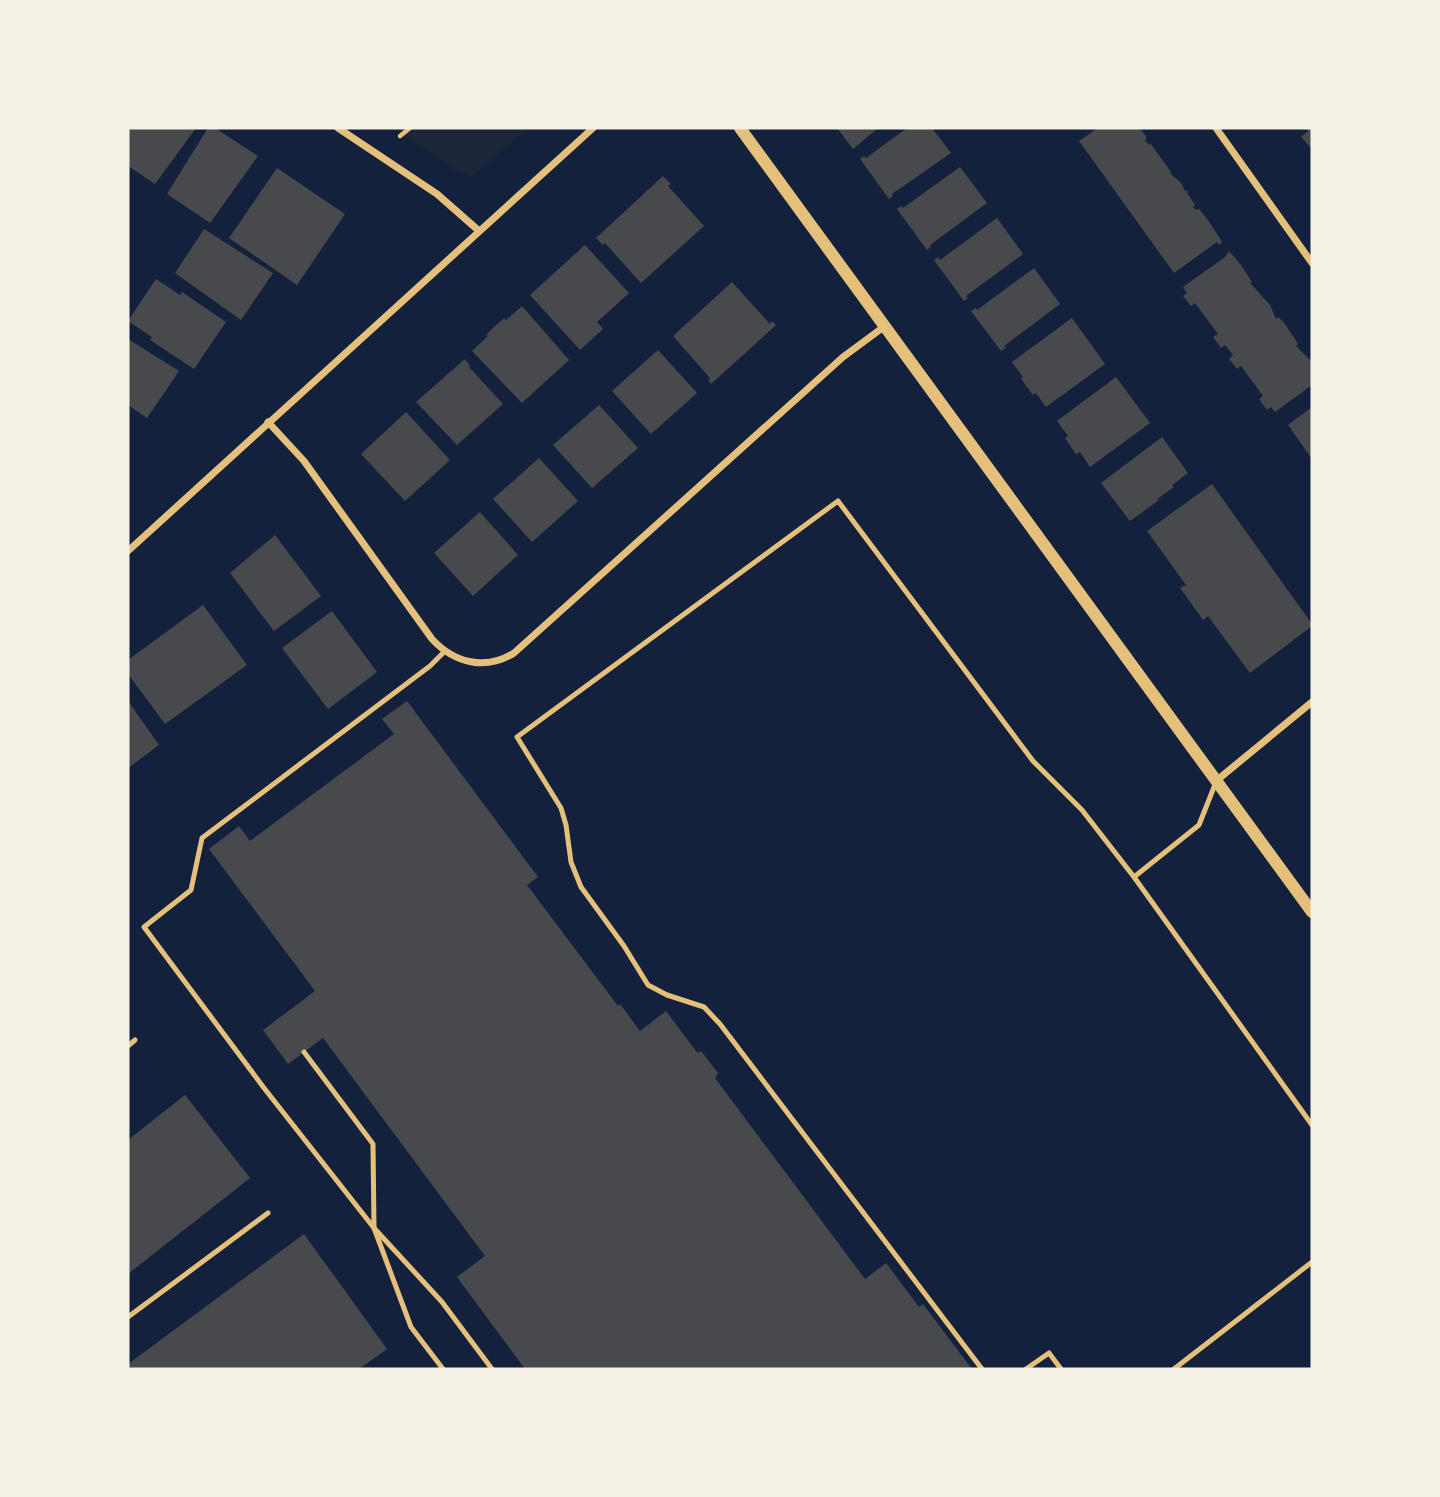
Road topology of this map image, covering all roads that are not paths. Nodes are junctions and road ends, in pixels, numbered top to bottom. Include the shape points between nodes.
1 (338, 128) edge
2 (593, 128) edge
3 (740, 128) edge
4 (1216, 128) edge
5 (478, 230) junction
6 (1312, 263) edge
7 (885, 326) junction
8 (268, 422) junction
9 (128, 551) edge
10 (445, 651) junction
11 (1312, 702) edge
12 (1216, 781) junction
13 (1134, 877) junction
14 (1312, 912) edge
15 (135, 1040) dead end
16 (128, 1046) edge
17 (304, 1052) dead end
18 (1312, 1125) edge
19 (268, 1213) dead end
20 (374, 1228) junction
21 (1312, 1262) edge
22 (128, 1317) edge
23 (443, 1369) edge
24 (492, 1369) edge
25 (982, 1369) edge
26 (1026, 1369) edge
27 (1061, 1369) edge
28 (1174, 1369) edge

1 - 5 street via 437,194
2 - 5 street
3 - 7 street
4 - 6 street
5 - 8 street
7 - 10 street via 843,357 514,653 487,664 465,661
7 - 12 street
8 - 9 street
8 - 10 street via 304,461
10 - 20 lane via 202,838 191,890 144,927
11 - 12 street
12 - 13 lane via 1199,825
12 - 14 street
13 - 18 lane
13 - 25 lane via 1082,810 1033,761 838,500 517,737 561,808 570,862 581,887 648,985 704,1007 720,1024
15 - 16 lane
17 - 20 lane via 373,1144
19 - 22 lane
20 - 23 lane via 411,1327
20 - 24 lane via 442,1302
21 - 28 lane
26 - 27 lane via 1049,1353

